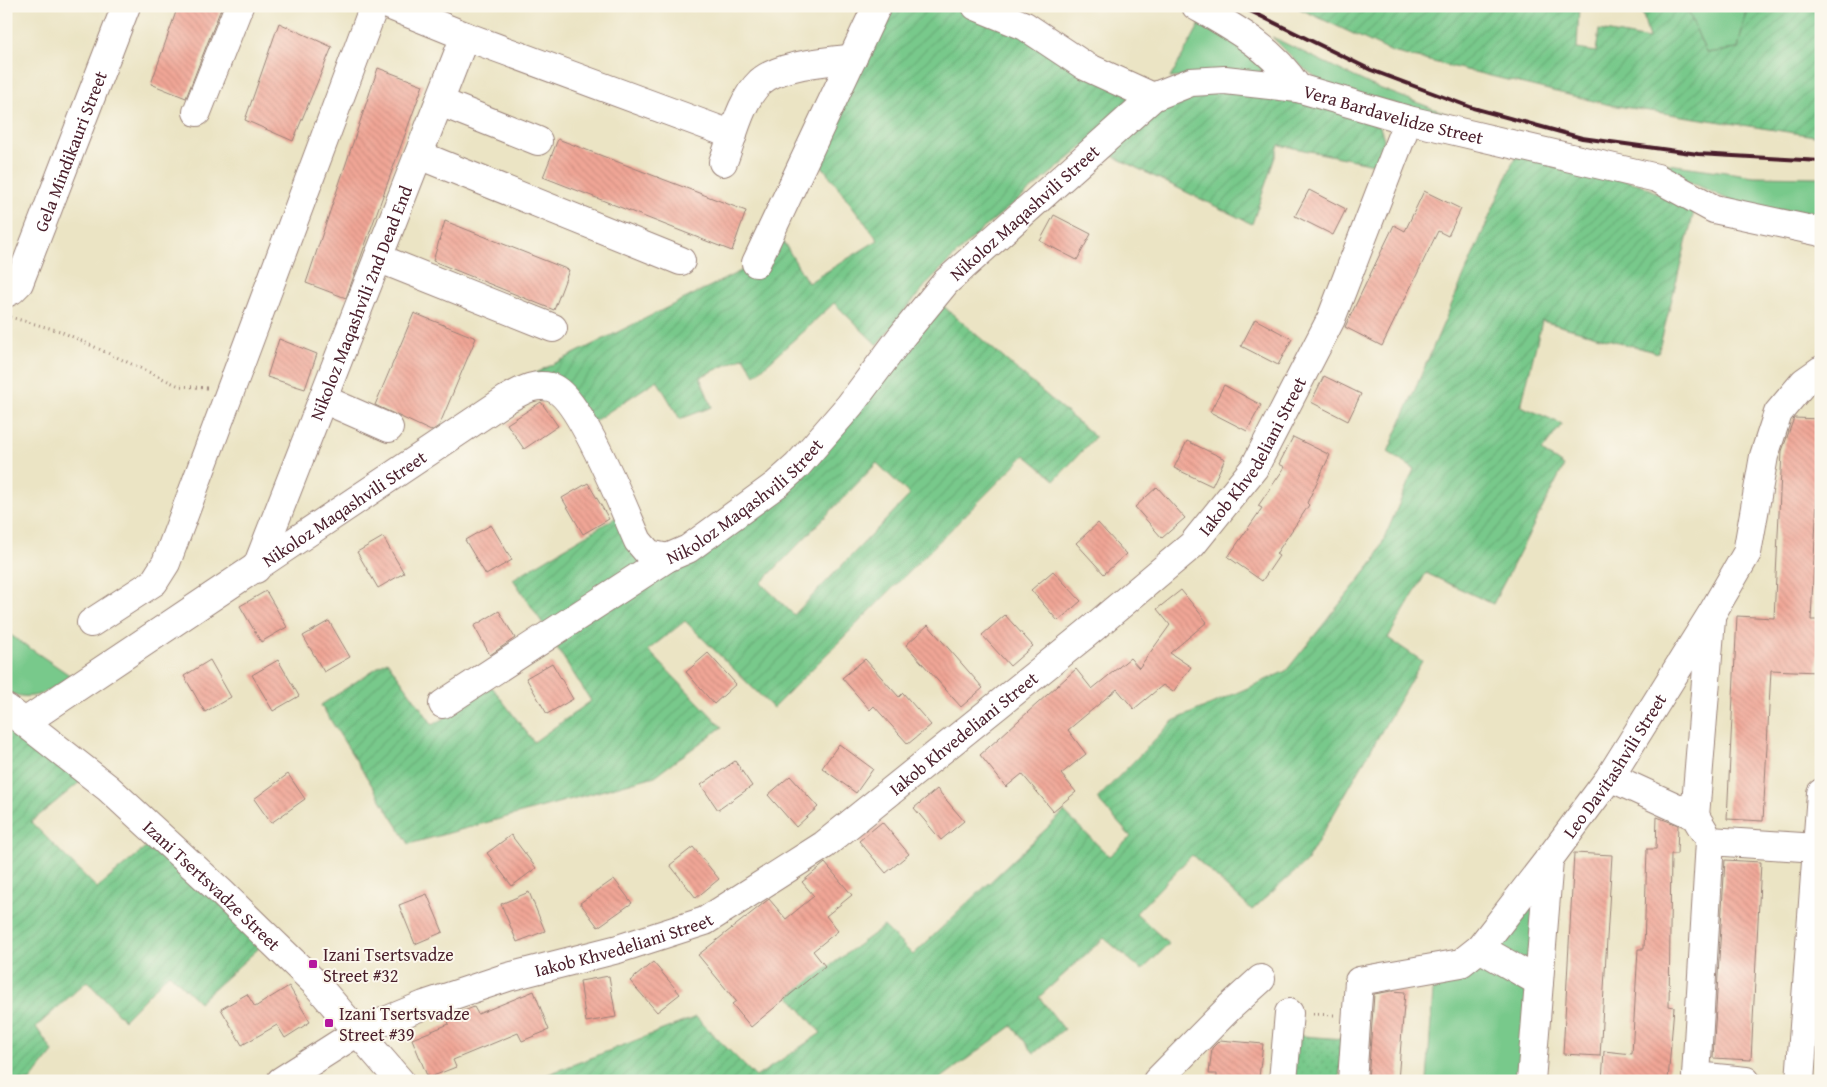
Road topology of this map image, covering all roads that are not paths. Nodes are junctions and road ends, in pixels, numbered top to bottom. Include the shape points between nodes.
1 (126, 6) edge
2 (239, 6) edge
3 (374, 6) edge
4 (391, 6) edge
5 (877, 6) edge
6 (976, 6) edge
7 (1196, 6) edge
8 (466, 36) junction
9 (853, 58) junction
10 (1298, 88) junction
11 (1153, 97) junction
12 (440, 102) junction
13 (197, 112) dead end
14 (1408, 120) junction
15 (733, 135) junction
16 (538, 140) dead end
17 (419, 155) junction
18 (723, 162) dead end
19 (1821, 232) edge
20 (378, 258) junction
21 (681, 261) dead end
22 (756, 263) dead end
23 (6, 293) edge
24 (553, 328) dead end
25 (1821, 370) edge
26 (323, 400) junction
27 (389, 428) dead end
28 (667, 558) junction
29 (256, 569) junction
30 (1711, 615) junction
31 (92, 623) dead end
32 (442, 704) dead end
33 (16, 715) edge
34 (1610, 777) junction
35 (1820, 808) edge
36 (1695, 816) junction
37 (1710, 842) junction
38 (1817, 848) junction
39 (1549, 859) junction
40 (1480, 948) junction
41 (1261, 979) dead end
42 (1539, 982) junction
43 (1289, 1013) dead end
44 (356, 1033) junction
45 (1807, 1079) edge
46 (281, 1081) edge
47 (400, 1081) edge
48 (1157, 1081) edge
49 (1283, 1081) edge
50 (1352, 1081) edge
51 (1531, 1081) edge
52 (1746, 1081) edge

1 - 23 street, Gela Mindikauri Street via 19,282
2 - 13 street
3 - 31 street via 166,563 154,582
4 - 8 street
5 - 9 street
6 - 11 street via 1025,26 1086,66
7 - 10 street via 1245,33 1284,67
8 - 12 street, Nikoloz Maqashvili 2nd Dead End
8 - 15 street
9 - 15 street via 782,70 761,82 747,100
9 - 22 street
10 - 11 street, Vera Bardavelidze Street via 1225,80 1191,82
10 - 14 street, Vera Bardavelidze Street
11 - 28 street, Nikoloz Maqashvili Street via 946,282 900,336 850,405 797,466 688,549
12 - 16 street
12 - 17 street, Nikoloz Maqashvili 2nd Dead End
14 - 19 street, Vera Bardavelidze Street via 1657,178 1714,209
14 - 44 street, Iakob Khvedeliani Street via 1331,319 1254,468 1192,545 824,845 705,921 618,949 508,977 424,1005
15 - 18 street
17 - 20 street, Nikoloz Maqashvili 2nd Dead End
17 - 21 street
20 - 24 street
20 - 26 street, Nikoloz Maqashvili 2nd Dead End
25 - 30 street, Leo Davitashvili Street via 1804,382 1778,413 1764,456 1747,553
26 - 27 street
26 - 29 street, Nikoloz Maqashvili 2nd Dead End
28 - 29 street, Nikoloz Maqashvili Street via 649,554 638,541 591,438 567,400 552,387 532,386 507,399
28 - 32 street
29 - 33 street, Nikoloz Maqashvili Street
30 - 34 street, Leo Davitashvili Street
30 - 36 street
33 - 44 street, Izani Tsertsvadze Street via 108,788 221,892 315,983
34 - 36 street
34 - 39 street, Leo Davitashvili Street
35 - 38 street
36 - 37 street
37 - 38 street
37 - 52 street via 1696,1076
38 - 45 street
39 - 40 street, Leo Davitashvili Street
39 - 42 street
40 - 42 street
40 - 50 street, Leo Davitashvili Street via 1461,963 1359,981
41 - 48 street
42 - 51 street
43 - 49 street
44 - 46 street, Iakob Khvedeliani Street
44 - 47 street, Izani Tsertsvadze Street

